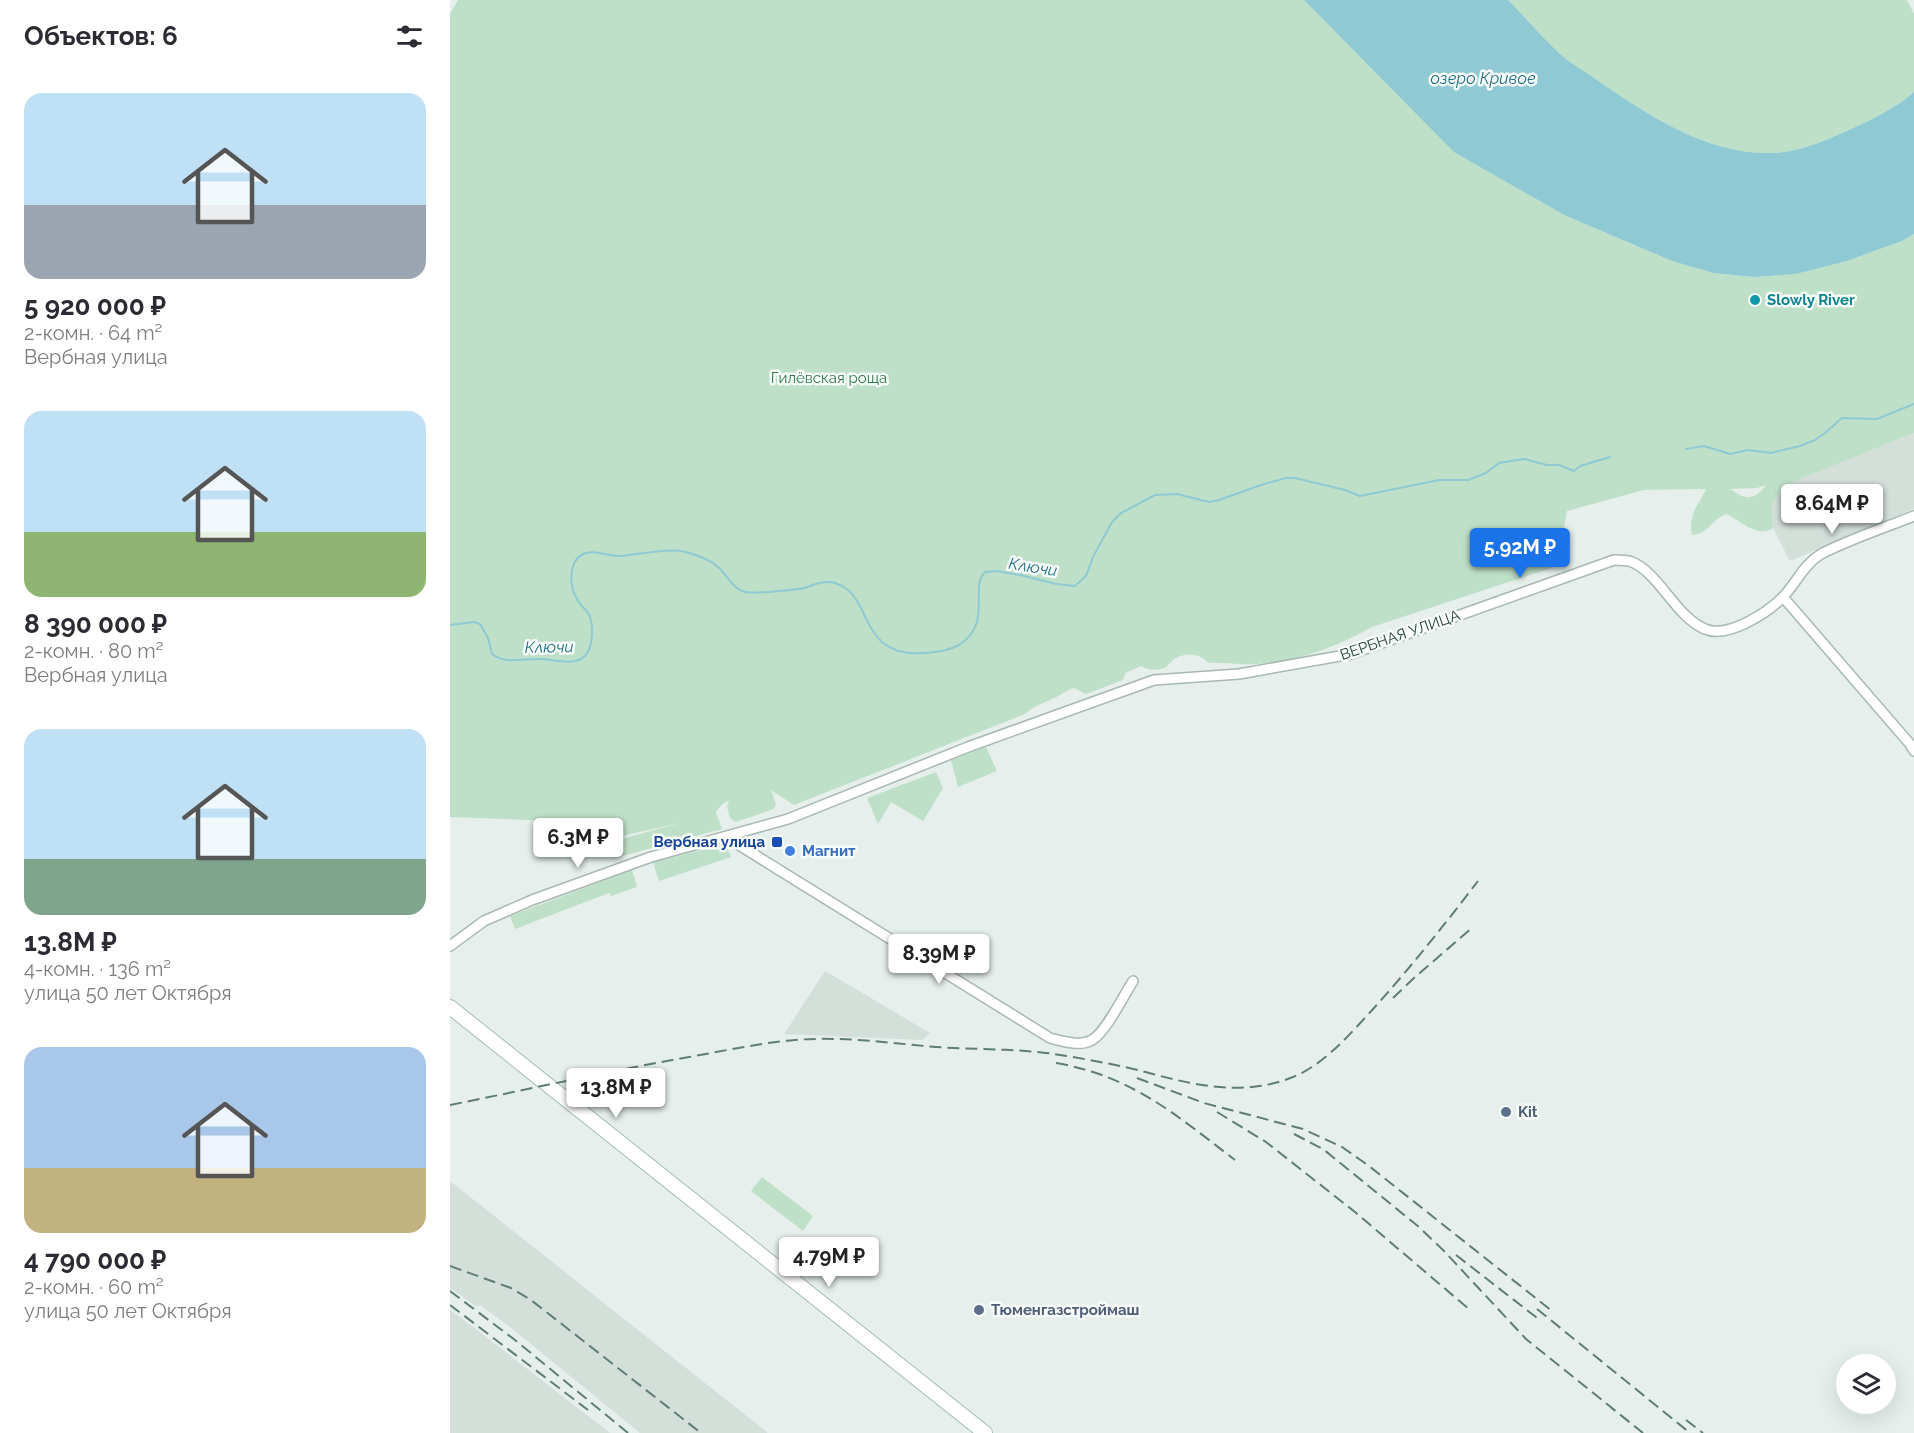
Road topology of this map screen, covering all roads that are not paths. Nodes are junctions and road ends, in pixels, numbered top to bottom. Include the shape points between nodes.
1 (1914, 516) edge
2 (1783, 597) junction
3 (1914, 751) edge
4 (726, 837) junction
5 (450, 945) edge
6 (1133, 981) dead end
7 (450, 1007) edge
8 (985, 1433) edge

1 - 2 street, ВЕРБНАЯ УЛИЦА via 1820,555 1800,573
2 - 3 street
2 - 4 street, ВЕРБНАЯ УЛИЦА via 1747,622 1719,632 1707,631 1692,623 1642,567 1614,560 1351,654 1239,674 1154,680 982,742 788,819
4 - 5 street, ВЕРБНАЯ УЛИЦА via 635,862 532,900 484,921
4 - 6 street via 1050,1038 1068,1043 1092,1041
7 - 8 main road

